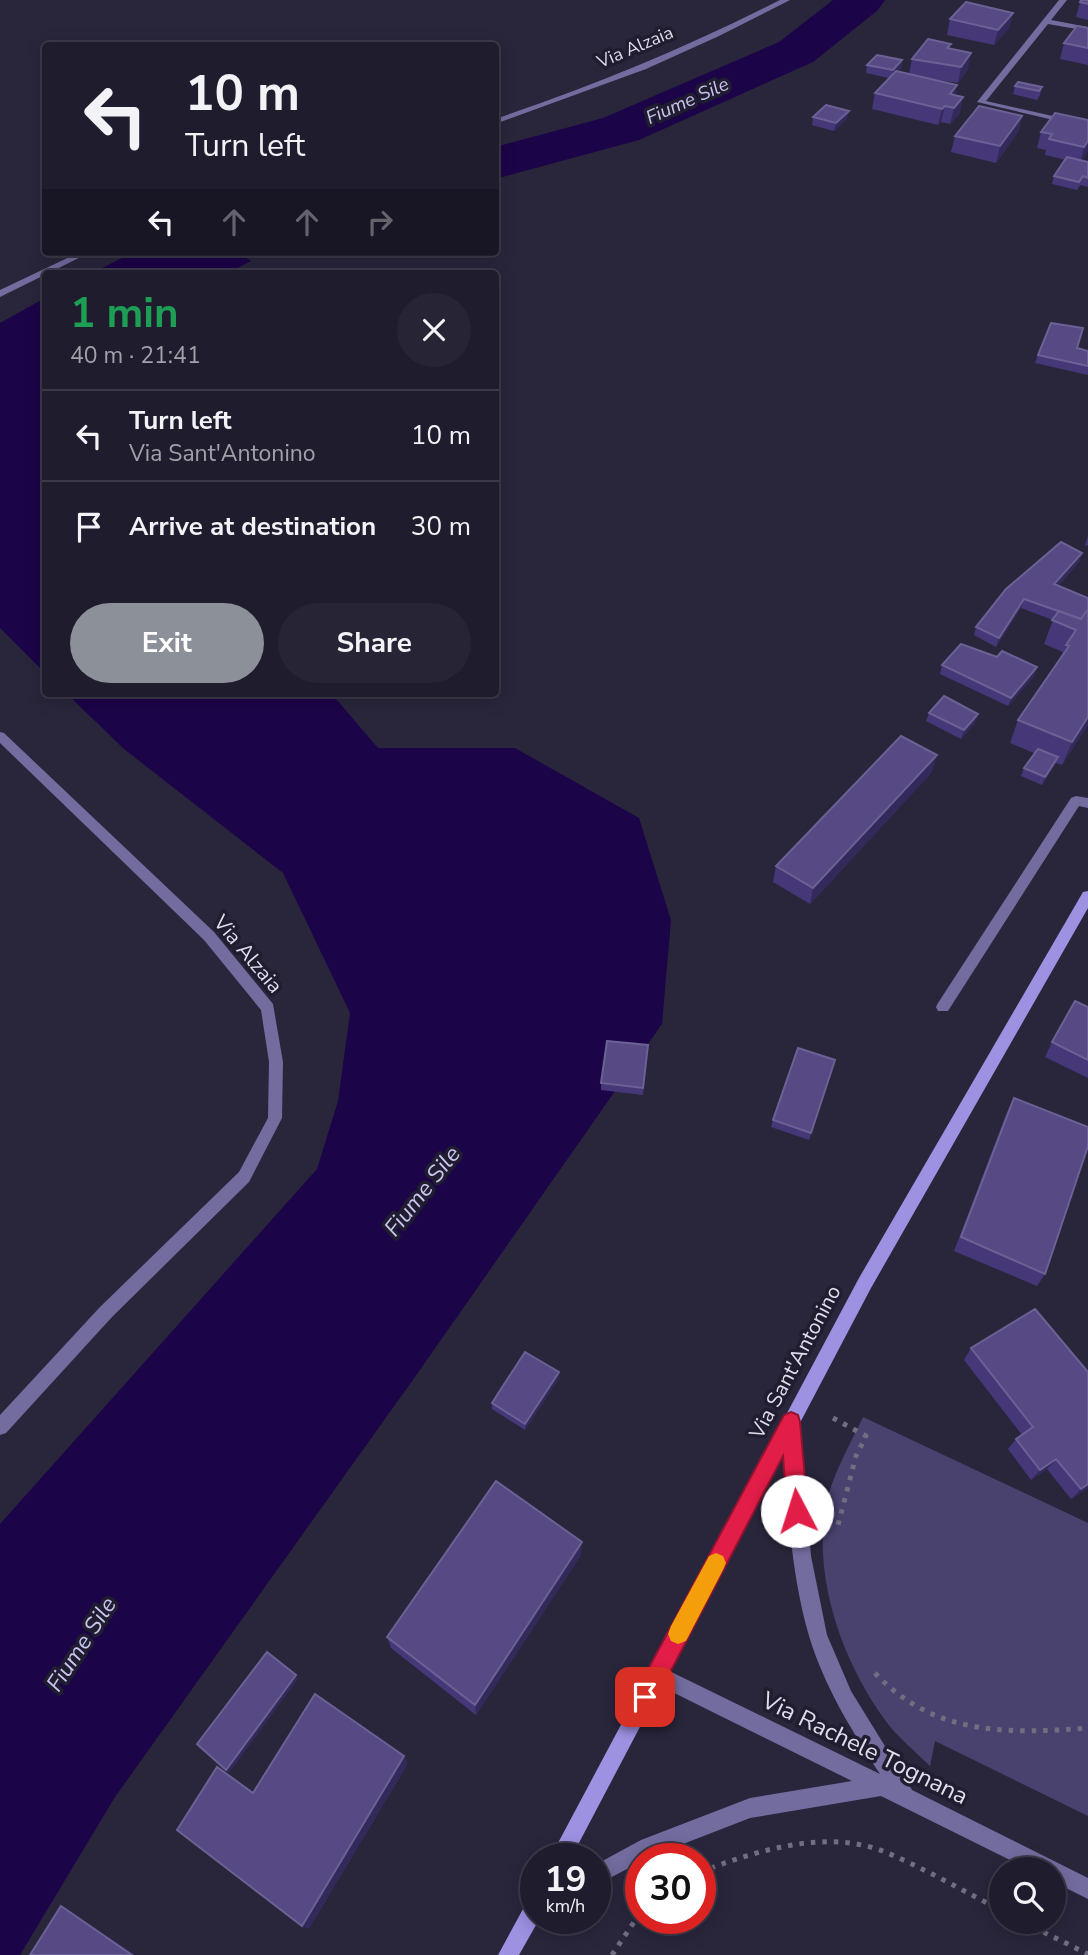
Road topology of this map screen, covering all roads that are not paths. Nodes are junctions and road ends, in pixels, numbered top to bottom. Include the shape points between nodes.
1 (786, 0) edge
2 (1063, 0) edge
3 (1046, 21) junction
4 (1088, 29) edge
5 (499, 121) edge
6 (1088, 126) edge
7 (80, 256) edge
8 (50, 270) edge
9 (42, 274) edge
10 (0, 294) edge
11 (0, 736) edge
12 (1088, 803) edge
13 (1088, 896) edge
14 (943, 1007) dead end
15 (791, 1422) junction
16 (0, 1427) edge
17 (657, 1674) junction
18 (881, 1786) junction
19 (904, 1797) junction
20 (568, 1843) edge
21 (1025, 1857) edge
22 (611, 1867) edge
23 (1066, 1878) edge
24 (1088, 1889) edge
25 (520, 1934) edge
26 (509, 1955) edge

1 - 5 street, Via Alzaia via 593,86
2 - 3 street
3 - 4 street
3 - 6 street via 981,102
7 - 8 street
9 - 10 street
11 - 16 street, Via Alzaia via 209,936 268,1008 276,1062 275,1118 244,1177 106,1312
12 - 14 street via 1076,801
13 - 15 main road, Via Sant'Antonino via 939,1151
15 - 17 main road, Via Sant'Antonino
15 - 19 street via 797,1511 818,1636 843,1695
17 - 18 street, Via Rachele Tognana
17 - 20 main road, Via Sant'Antonino
18 - 19 street, Via Rachele Tognana
18 - 22 street via 750,1808 649,1847
19 - 21 street, Via Rachele Tognana
23 - 24 street, Via Rachele Tognana
25 - 26 main road

